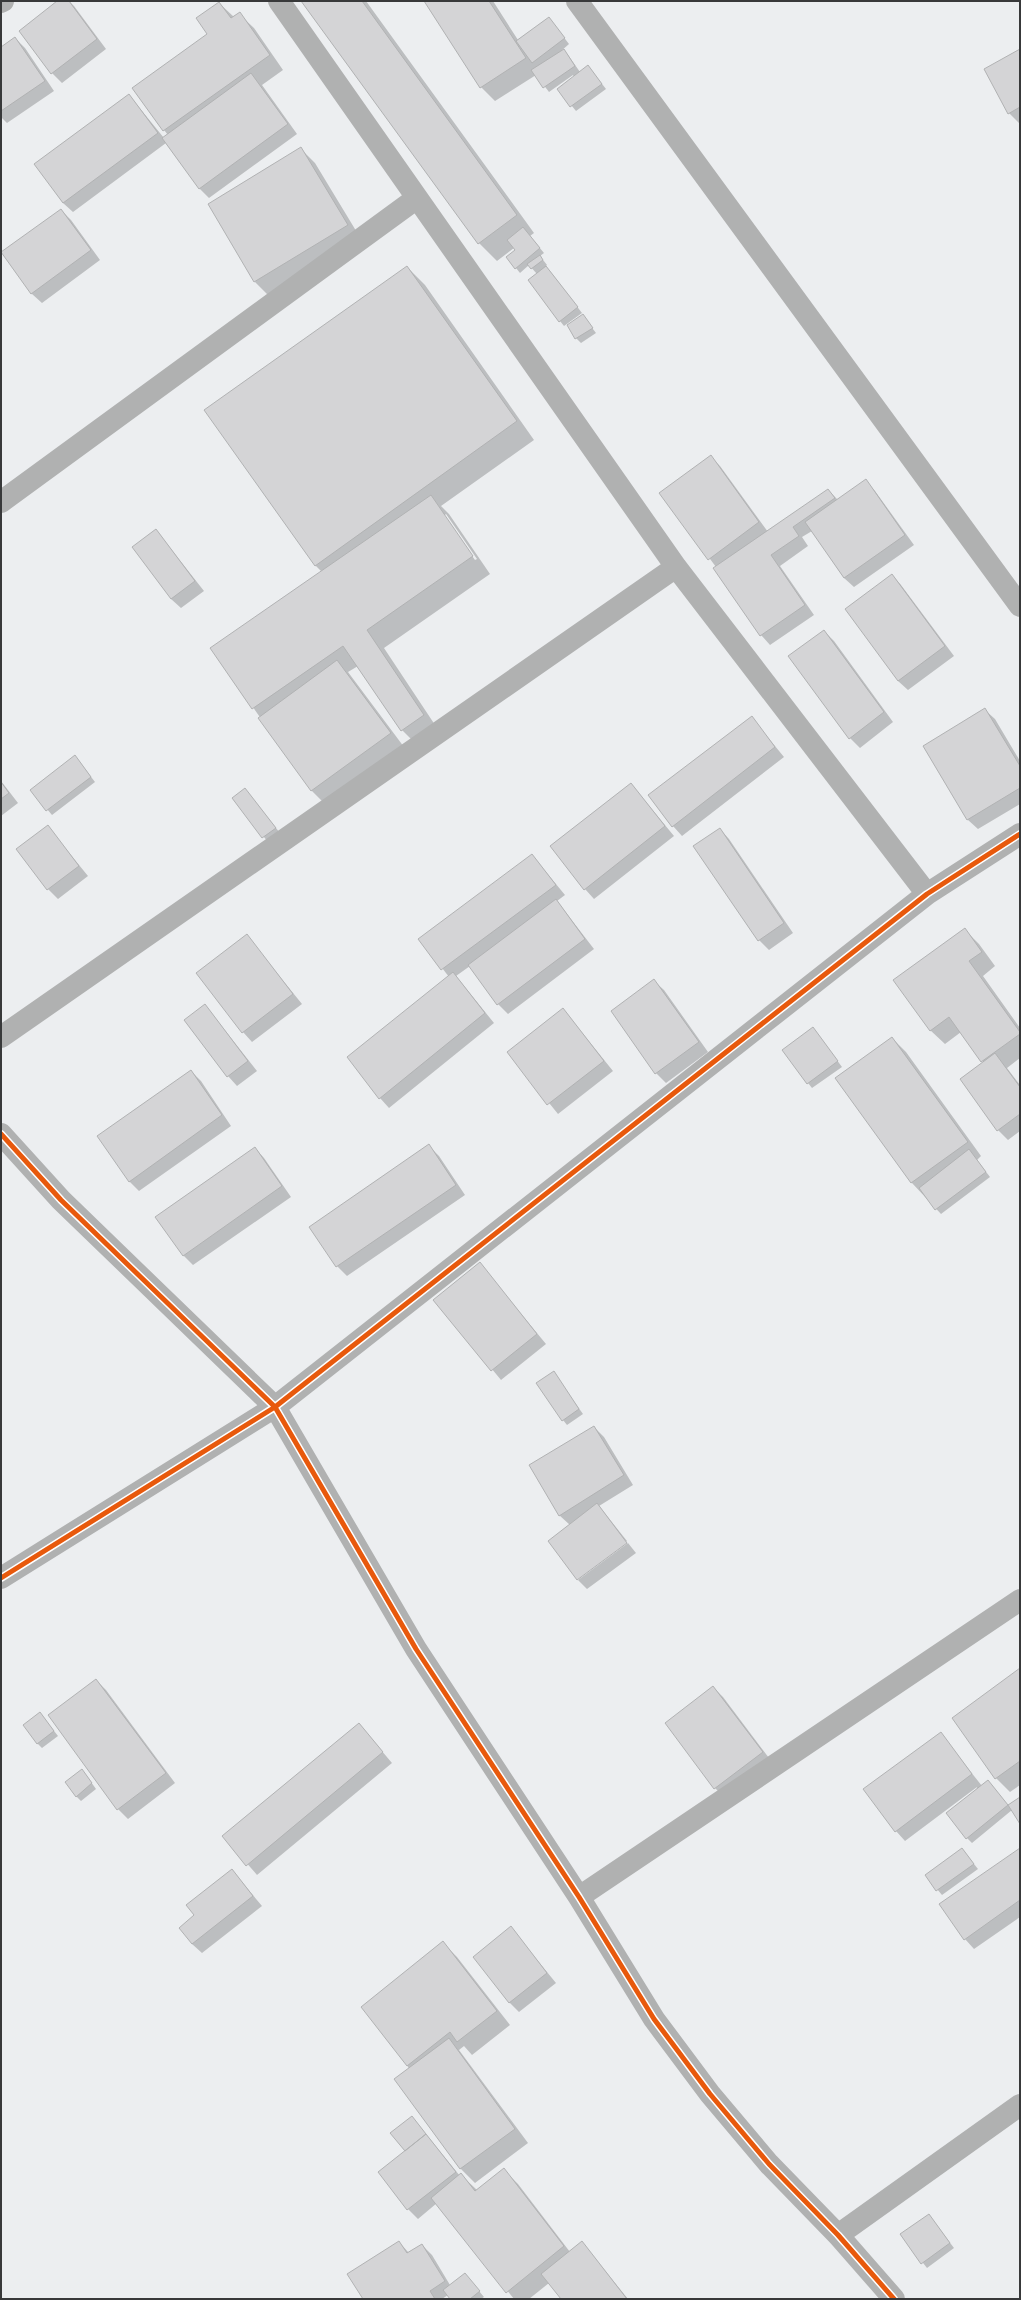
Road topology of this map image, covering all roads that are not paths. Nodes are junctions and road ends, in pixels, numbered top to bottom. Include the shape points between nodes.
1 (279, 1) edge
2 (577, 1) edge
3 (417, 198) junction
4 (1, 502) edge
5 (676, 567) junction
6 (1020, 606) edge
7 (1020, 834) edge
8 (927, 894) junction
9 (1, 1037) edge
10 (1, 1134) edge
11 (275, 1406) junction
12 (1, 1578) edge
13 (1020, 1600) edge
14 (579, 1897) junction
15 (1020, 2105) edge
16 (838, 2234) junction
17 (894, 2299) edge

1 - 3 street
2 - 6 street
3 - 4 street
3 - 5 street
5 - 8 street
5 - 9 street
7 - 8 street
8 - 11 street
10 - 11 street via 61,1200
11 - 12 street
11 - 14 street via 416,1649
13 - 14 street
14 - 16 street via 654,2019 710,2094 769,2164
15 - 16 street
16 - 17 street

